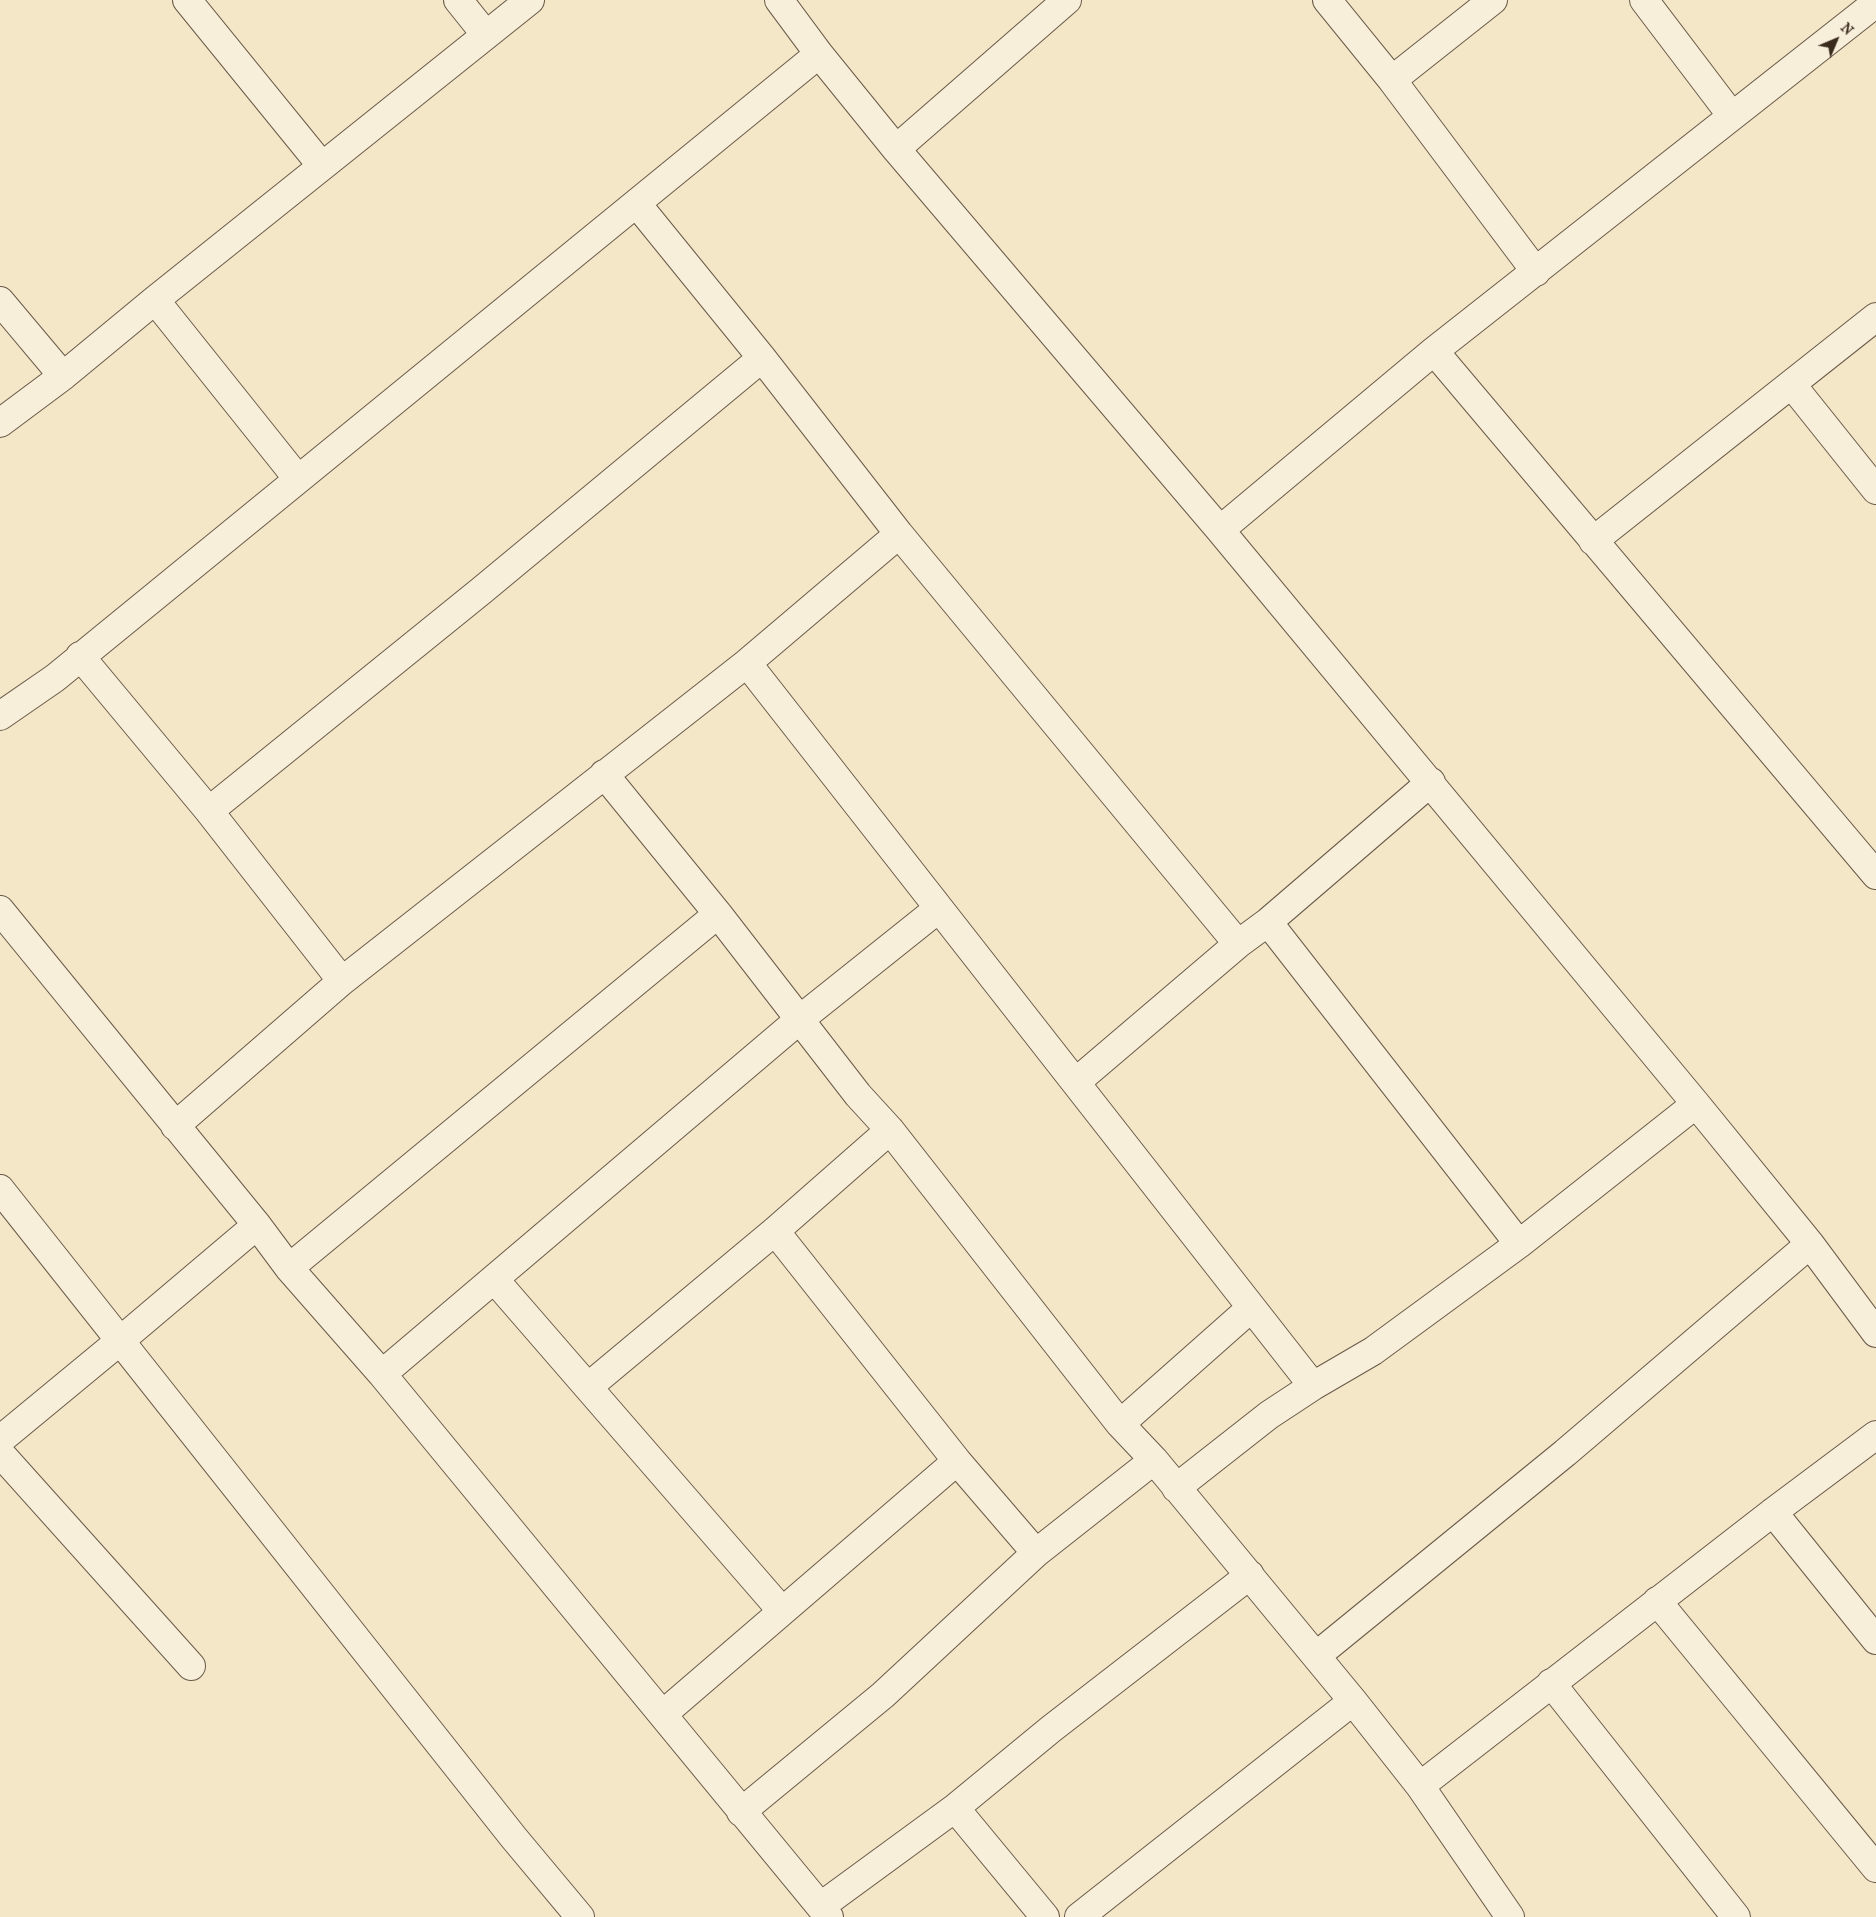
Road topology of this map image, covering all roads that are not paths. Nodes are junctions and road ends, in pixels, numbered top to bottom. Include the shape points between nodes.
1 (187, 0) edge
2 (458, 0) edge
3 (530, 0) edge
4 (780, 0) edge
5 (1067, 0) edge
6 (1326, 0) edge
7 (1492, 0) edge
8 (1644, 0) edge
9 (1876, 3) edge
10 (486, 35) junction
11 (819, 54) junction
12 (1392, 80) junction
13 (1732, 116) junction
14 (896, 149) junction
15 (322, 166) junction
16 (637, 204) junction
17 (1536, 272) junction
18 (155, 300) junction
19 (0, 301) edge
20 (1876, 317) edge
21 (1434, 351) junction
22 (762, 358) junction
23 (63, 376) junction
24 (1792, 385) junction
25 (0, 423) edge
26 (298, 479) junction
27 (1876, 490) edge
28 (1220, 530) junction
29 (899, 534) junction
30 (1593, 540) junction
31 (80, 656) junction
32 (747, 663) junction
33 (0, 716) edge
34 (604, 774) junction
35 (1431, 782) junction
36 (209, 811) junction
37 (1876, 875) edge
38 (938, 909) junction
39 (0, 910) edge
40 (718, 914) junction
41 (1268, 922) junction
42 (1238, 944) junction
43 (342, 981) junction
44 (799, 1020) junction
45 (1076, 1082) junction
46 (1696, 1104) junction
47 (175, 1126) junction
48 (890, 1130) junction
49 (0, 1189) edge
50 (257, 1225) junction
51 (775, 1230) junction
52 (1519, 1244) junction
53 (1810, 1244) junction
54 (289, 1268) junction
55 (494, 1279) junction
56 (1251, 1308) junction
57 (1876, 1333) edge
58 (121, 1340) junction
59 (382, 1374) junction
60 (1313, 1386) junction
61 (588, 1387) junction
62 (1120, 1424) junction
63 (1876, 1435) edge
64 (0, 1440) edge
65 (0, 1452) edge
66 (1154, 1460) junction
67 (957, 1461) junction
68 (1176, 1488) junction
69 (1773, 1512) junction
70 (1036, 1553) junction
71 (1250, 1576) junction
72 (1657, 1602) junction
73 (782, 1611) junction
74 (1876, 1640) edge
75 (1316, 1656) junction
76 (191, 1666) dead end
77 (1551, 1683) junction
78 (1353, 1701) junction
79 (663, 1714) junction
80 (1420, 1786) junction
81 (955, 1808) junction
82 (741, 1812) junction
83 (1876, 1868) edge
84 (825, 1911) edge
85 (580, 1917) edge
86 (1045, 1917) edge
87 (1079, 1917) edge
88 (1510, 1917) edge
89 (1736, 1917) edge

1 - 15 street
2 - 10 street
3 - 10 street
4 - 11 street
5 - 14 street
6 - 12 street
7 - 12 street
8 - 13 street
9 - 13 street
10 - 15 street
11 - 14 street
11 - 16 street
12 - 17 street
13 - 17 street
14 - 28 street
15 - 18 street
16 - 22 street
16 - 26 street
17 - 21 street
18 - 23 street
18 - 26 street
19 - 23 street
20 - 24 street
21 - 28 street
21 - 30 street
22 - 29 street
22 - 36 street via 481,592
23 - 25 street
24 - 27 street
24 - 30 street
26 - 31 street
28 - 35 street
29 - 32 street
29 - 42 street
30 - 37 street
31 - 33 street via 55,678
31 - 36 street
32 - 34 street
32 - 38 street
34 - 40 street
34 - 43 street
35 - 41 street
35 - 46 street
36 - 43 street
38 - 44 street
38 - 45 street
39 - 47 street
40 - 44 street
40 - 54 street
41 - 42 street
41 - 52 street
42 - 45 street
43 - 47 street
44 - 48 street
44 - 55 street
45 - 56 street
46 - 52 street
46 - 53 street
47 - 50 street
48 - 51 street
48 - 62 street
49 - 58 street
50 - 54 street
50 - 58 street
51 - 61 street
51 - 67 street
52 - 60 street via 1373,1351
53 - 57 street
53 - 75 street via 1565,1453
54 - 59 street
55 - 59 street
55 - 61 street
56 - 60 street
56 - 62 street
58 - 64 street
58 - 85 street
59 - 79 street
60 - 68 street via 1269,1414
61 - 73 street
62 - 66 street
63 - 69 street
65 - 76 street
66 - 68 street
66 - 70 street
67 - 70 street
67 - 73 street
68 - 71 street
69 - 72 street
69 - 74 street
70 - 82 street via 883,1695
71 - 75 street
71 - 81 street via 1051,1729
72 - 77 street
72 - 83 street
73 - 79 street
75 - 78 street
77 - 80 street
77 - 89 street
78 - 80 street
78 - 87 street
79 - 82 street
80 - 88 street
81 - 84 street
81 - 86 street
82 - 84 street

